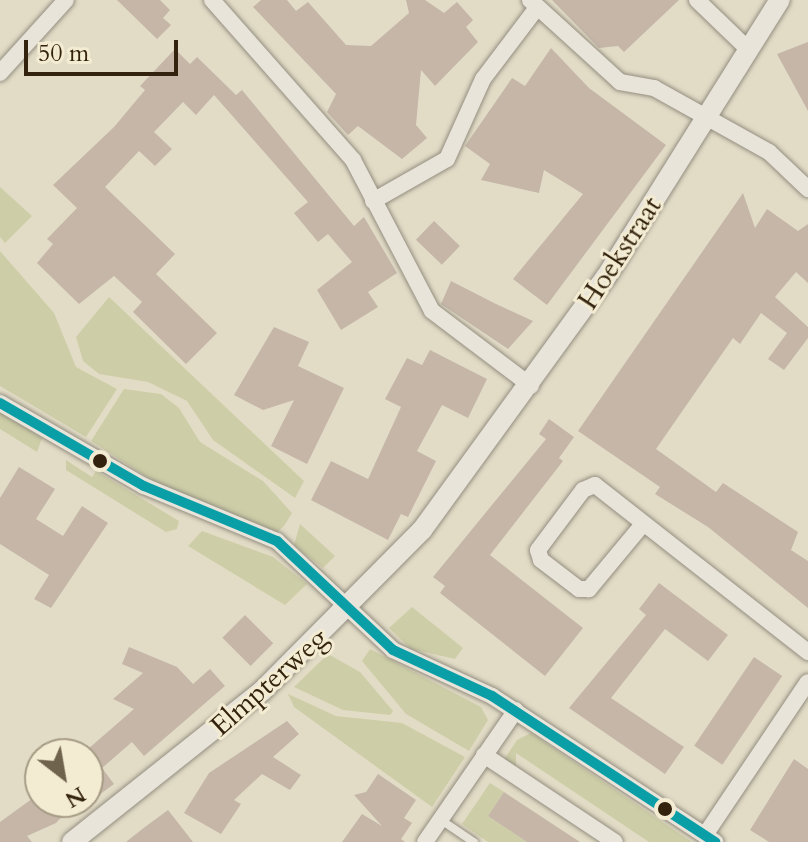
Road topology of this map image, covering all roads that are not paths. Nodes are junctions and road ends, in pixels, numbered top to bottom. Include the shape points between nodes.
1 (66, 0) edge
2 (212, 0) edge
3 (697, 0) edge
4 (780, 0) edge
5 (533, 4) edge
6 (749, 50) junction
7 (0, 73) edge
8 (706, 119) junction
9 (808, 189) edge
10 (373, 201) junction
11 (531, 386) junction
12 (0, 403) edge
13 (643, 524) junction
14 (348, 610) junction
15 (808, 652) edge
16 (808, 682) edge
17 (516, 710) junction
18 (484, 755) junction
19 (441, 820) junction
20 (710, 838) edge
21 (72, 842) edge
22 (425, 842) edge
23 (474, 842) edge
24 (615, 842) edge

1 - 7 street
2 - 10 street via 353,160
3 - 6 street
4 - 6 street, Hoekstraat
5 - 8 street via 620,82 654,88
5 - 10 street via 483,79 447,159
6 - 8 street, Hoekstraat
8 - 9 street via 769,152
8 - 11 street, Hoekstraat
10 - 11 street via 441,321
11 - 14 street, Elmpterweg via 446,502
12 - 14 street via 144,486 277,541
13 - 13 street via 589,589 579,589 541,560 538,550 583,490 595,485
13 - 15 street
14 - 17 street via 413,662 468,682
14 - 21 street, Elmpterweg via 216,732
16 - 20 street
17 - 18 street
17 - 20 street
18 - 19 street
18 - 24 street
19 - 22 street
19 - 23 lane

